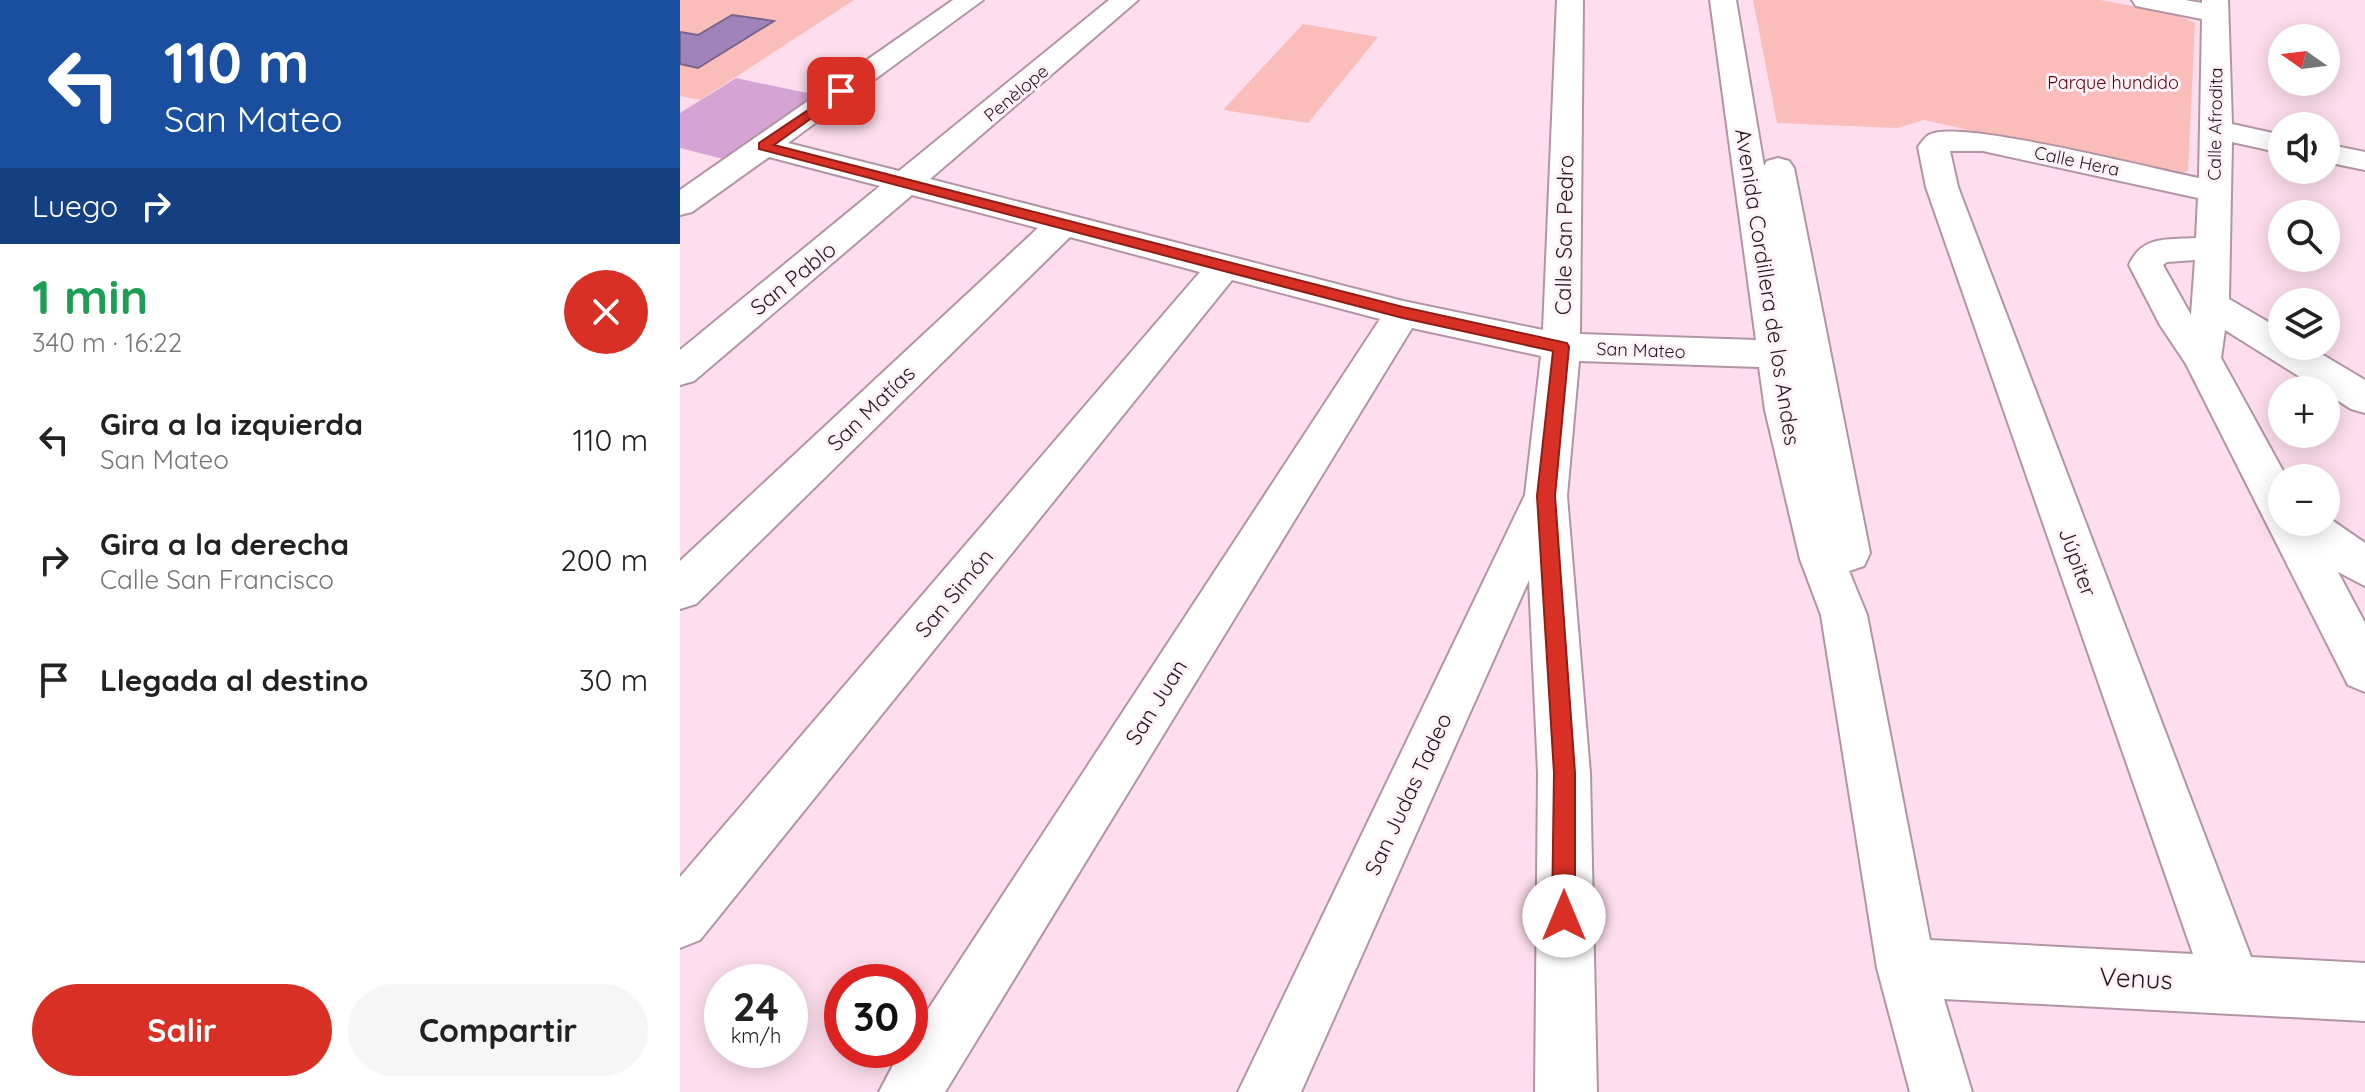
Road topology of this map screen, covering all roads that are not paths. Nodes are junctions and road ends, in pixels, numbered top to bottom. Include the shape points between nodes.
1 (970, 0) edge
2 (1125, 0) edge
3 (1570, 0) edge
4 (1723, 0) edge
5 (1749, 0) edge
6 (2145, 0) edge
7 (2215, 7) edge
8 (2217, 130) junction
9 (1939, 141) joint
10 (2268, 141) edge
11 (764, 146) junction
12 (2340, 156) edge
13 (2365, 161) edge
14 (906, 185) junction
15 (2214, 191) junction
16 (680, 205) edge
17 (1062, 225) junction
18 (2213, 248) junction
19 (1225, 265) junction
20 (2211, 304) junction
21 (1403, 313) junction
22 (1561, 347) junction
23 (1775, 354) junction
24 (2202, 358) junction
25 (680, 371) edge
26 (2365, 399) edge
27 (2268, 482) edge
28 (1546, 496) junction
29 (2296, 536) edge
30 (2322, 536) edge
31 (2365, 567) edge
32 (680, 590) edge
33 (1844, 615) junction
34 (2365, 670) edge
35 (680, 920) edge
36 (1906, 968) junction
37 (2232, 983) junction
38 (2365, 992) edge
39 (910, 1092) edge
40 (1269, 1092) edge
41 (1566, 1092) edge
42 (1941, 1092) edge

1 - 11 street
2 - 14 street, Penèlope
3 - 22 street, Calle San Pedro
4 - 23 street, Avenida Cordillera de los Andes
5 - 33 street, Avenida Cordillera de los Andes via 1850,560
6 - 7 street
7 - 8 street, Calle Afrodita
8 - 10 street
8 - 15 street, Calle Afrodita
9 - 15 street, Calle Hera via 1983,142
9 - 37 street, Júpiter via 1933,155 1942,187
11 - 14 street, San Mateo
11 - 16 street
12 - 13 street
14 - 17 street, San Mateo
14 - 25 street, San Pablo
15 - 18 street, Calle Afrodita
17 - 19 street, San Mateo
17 - 32 street, San Matías
18 - 20 street, Calle Afrodita
18 - 24 street via 2162,251 2150,256 2146,265
19 - 21 street, San Mateo
19 - 35 street, San Simón
20 - 24 street, Calle Afrodita
20 - 26 street
21 - 22 street, San Mateo
21 - 39 street, San Juan
22 - 23 street, San Mateo
22 - 28 street, Calle San Pedro
23 - 33 street, Avenida Cordillera de los Andes via 1818,545
24 - 27 street
28 - 40 street, San Judas Tadeo
28 - 41 street, Calle San Pedro via 1564,773
29 - 34 street
30 - 31 street
33 - 36 street, Avenida Cordillera de los Andes
36 - 37 street, Venus
36 - 42 street, Avenida Cordillera de los Andes
37 - 38 street, Venus

